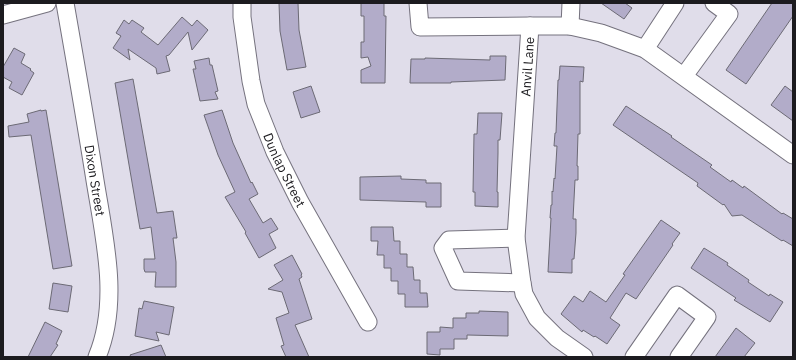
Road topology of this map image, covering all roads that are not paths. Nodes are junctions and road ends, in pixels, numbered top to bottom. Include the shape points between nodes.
1 (47, 3) edge
2 (65, 3) edge
3 (242, 3) edge
4 (418, 3) edge
5 (571, 3) edge
6 (675, 3) edge
7 (714, 3) edge
8 (3, 15) edge
9 (530, 26) junction
10 (570, 26) junction
11 (645, 49) junction
12 (684, 76) junction
13 (793, 155) edge
14 (516, 238) junction
15 (522, 283) junction
16 (368, 322) dead end
17 (97, 357) edge
18 (584, 357) edge
19 (634, 357) edge
20 (679, 357) edge

1 - 8 street
2 - 17 street, Dixon Street via 108,261 108,315 106,332
3 - 16 street, Dunlap Street via 256,104 281,165 300,202
4 - 9 street via 420,28
5 - 10 street
6 - 11 street
7 - 12 street via 729,14
9 - 10 street, Anvil Lane
9 - 14 street, Anvil Lane
10 - 11 street, Anvil Lane via 601,33
11 - 12 street, Anvil Lane
12 - 13 street, Anvil Lane
14 - 15 street, Anvil Lane
14 - 15 street via 449,240 442,248 458,281
15 - 18 street, Anvil Lane via 524,294 537,318 557,338
19 - 20 street via 677,295 707,316

